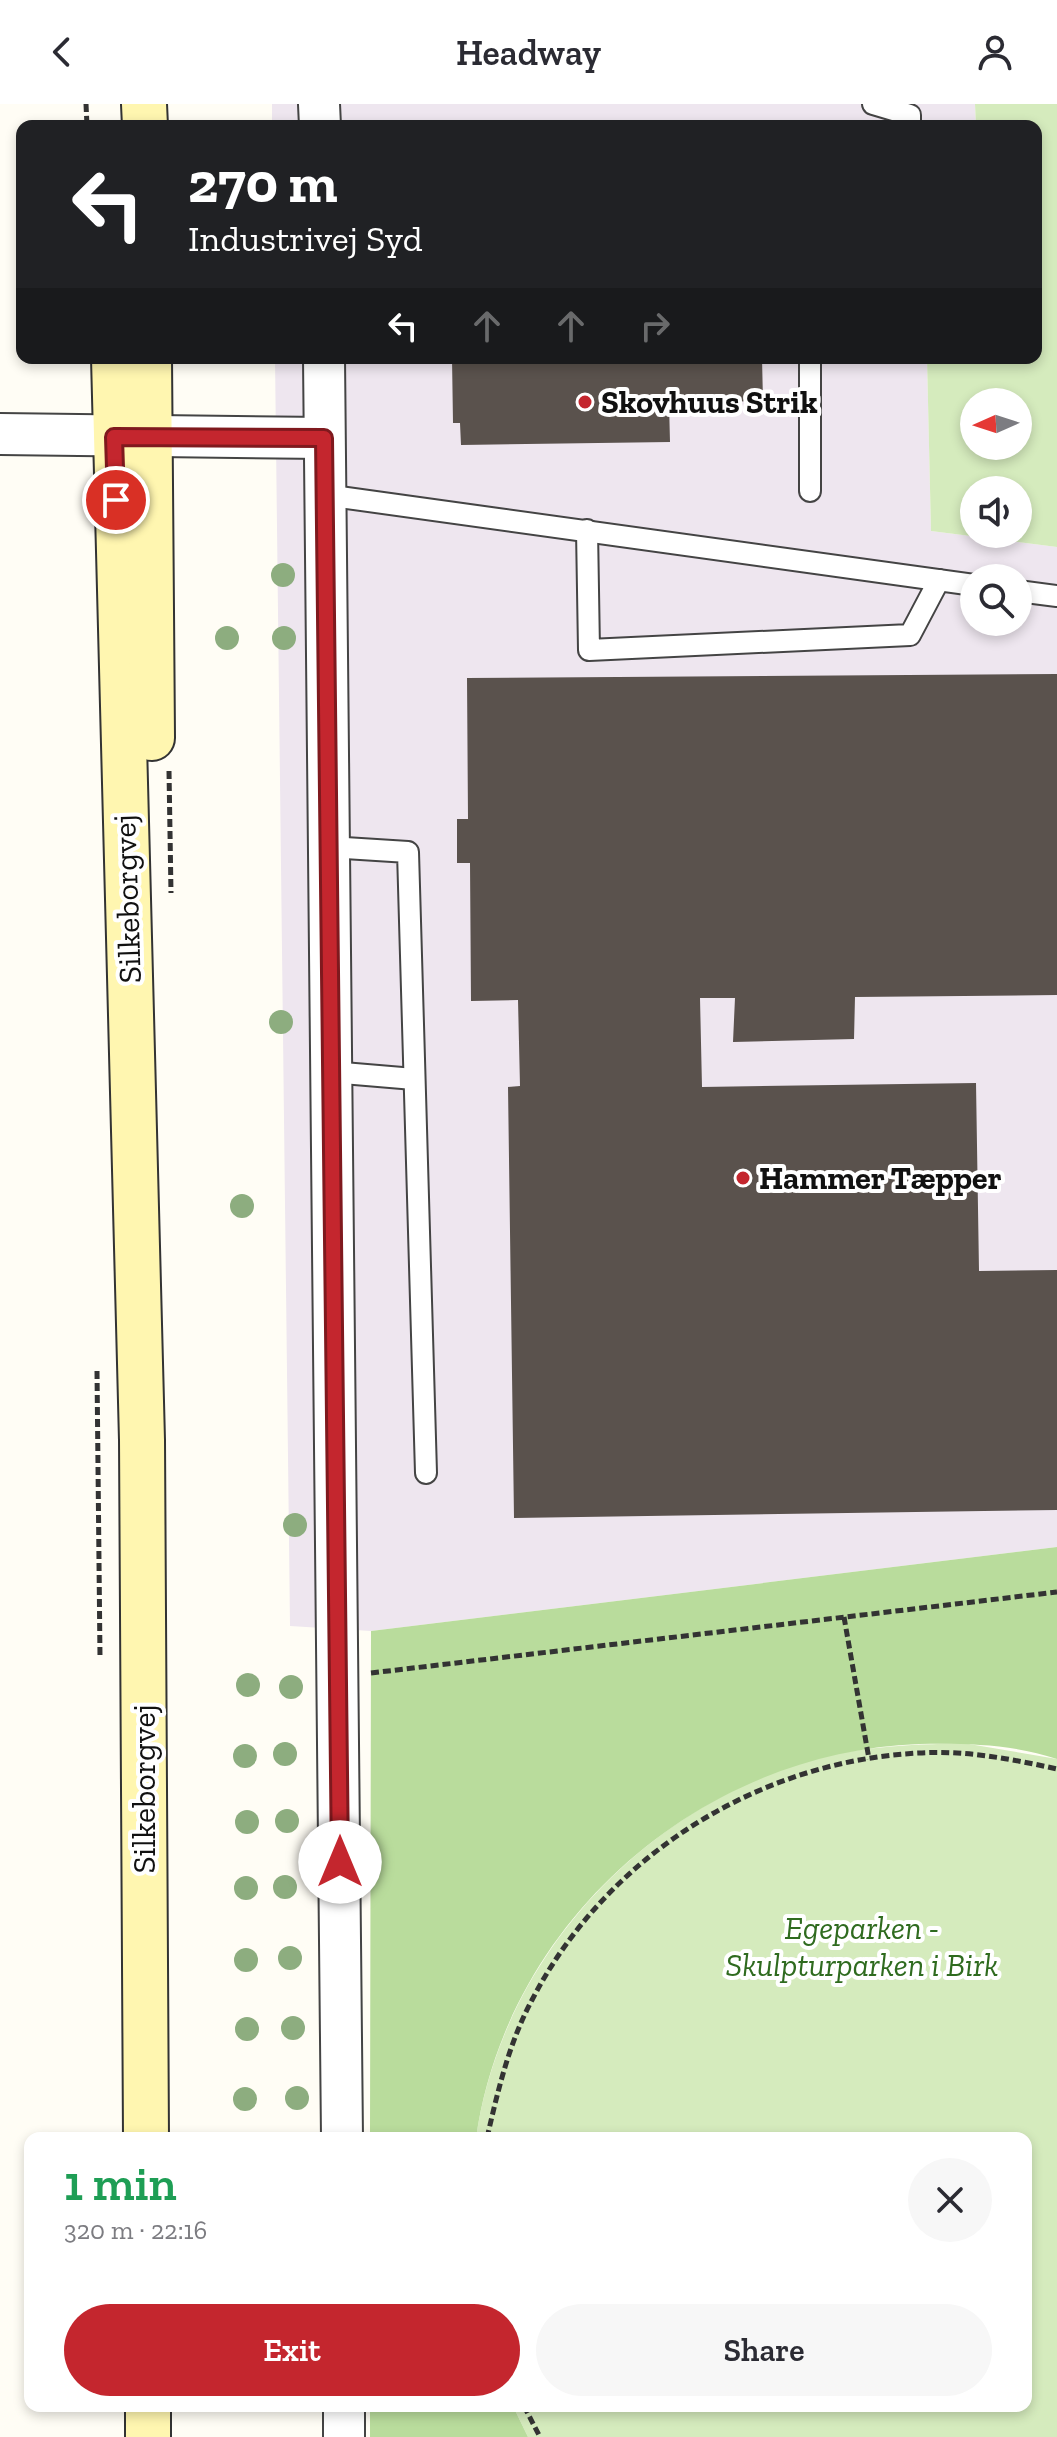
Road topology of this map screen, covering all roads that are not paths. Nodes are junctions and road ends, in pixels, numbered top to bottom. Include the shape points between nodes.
1 (873, 104) edge
2 (910, 120) edge
3 (115, 364) edge
4 (148, 364) edge
5 (324, 364) edge
6 (810, 364) edge
7 (0, 434) edge
8 (132, 436) junction
9 (324, 438) junction
10 (810, 491) dead end
11 (325, 495) junction
12 (587, 530) junction
13 (939, 580) junction
14 (960, 583) edge
15 (1032, 593) edge
16 (1057, 596) edge
17 (329, 847) junction
18 (331, 1072) junction
19 (414, 1079) junction
20 (426, 1473) dead end
21 (146, 2132) edge
22 (342, 2132) edge
23 (148, 2412) edge
24 (344, 2412) edge
25 (148, 2437) edge
26 (344, 2437) edge

1 - 2 lane via 910,115
3 - 8 main road, Silkeborgvej
4 - 8 main road, Silkeborgvej
5 - 9 street
6 - 10 lane
7 - 8 street
8 - 9 street
8 - 21 main road, Silkeborgvej
9 - 11 street
11 - 12 lane
11 - 17 street
12 - 13 lane
12 - 13 lane via 589,650 910,635
13 - 14 lane
15 - 16 lane
17 - 18 street
17 - 19 lane via 408,852
18 - 19 lane
18 - 22 street
19 - 20 lane
23 - 25 main road
24 - 26 street

